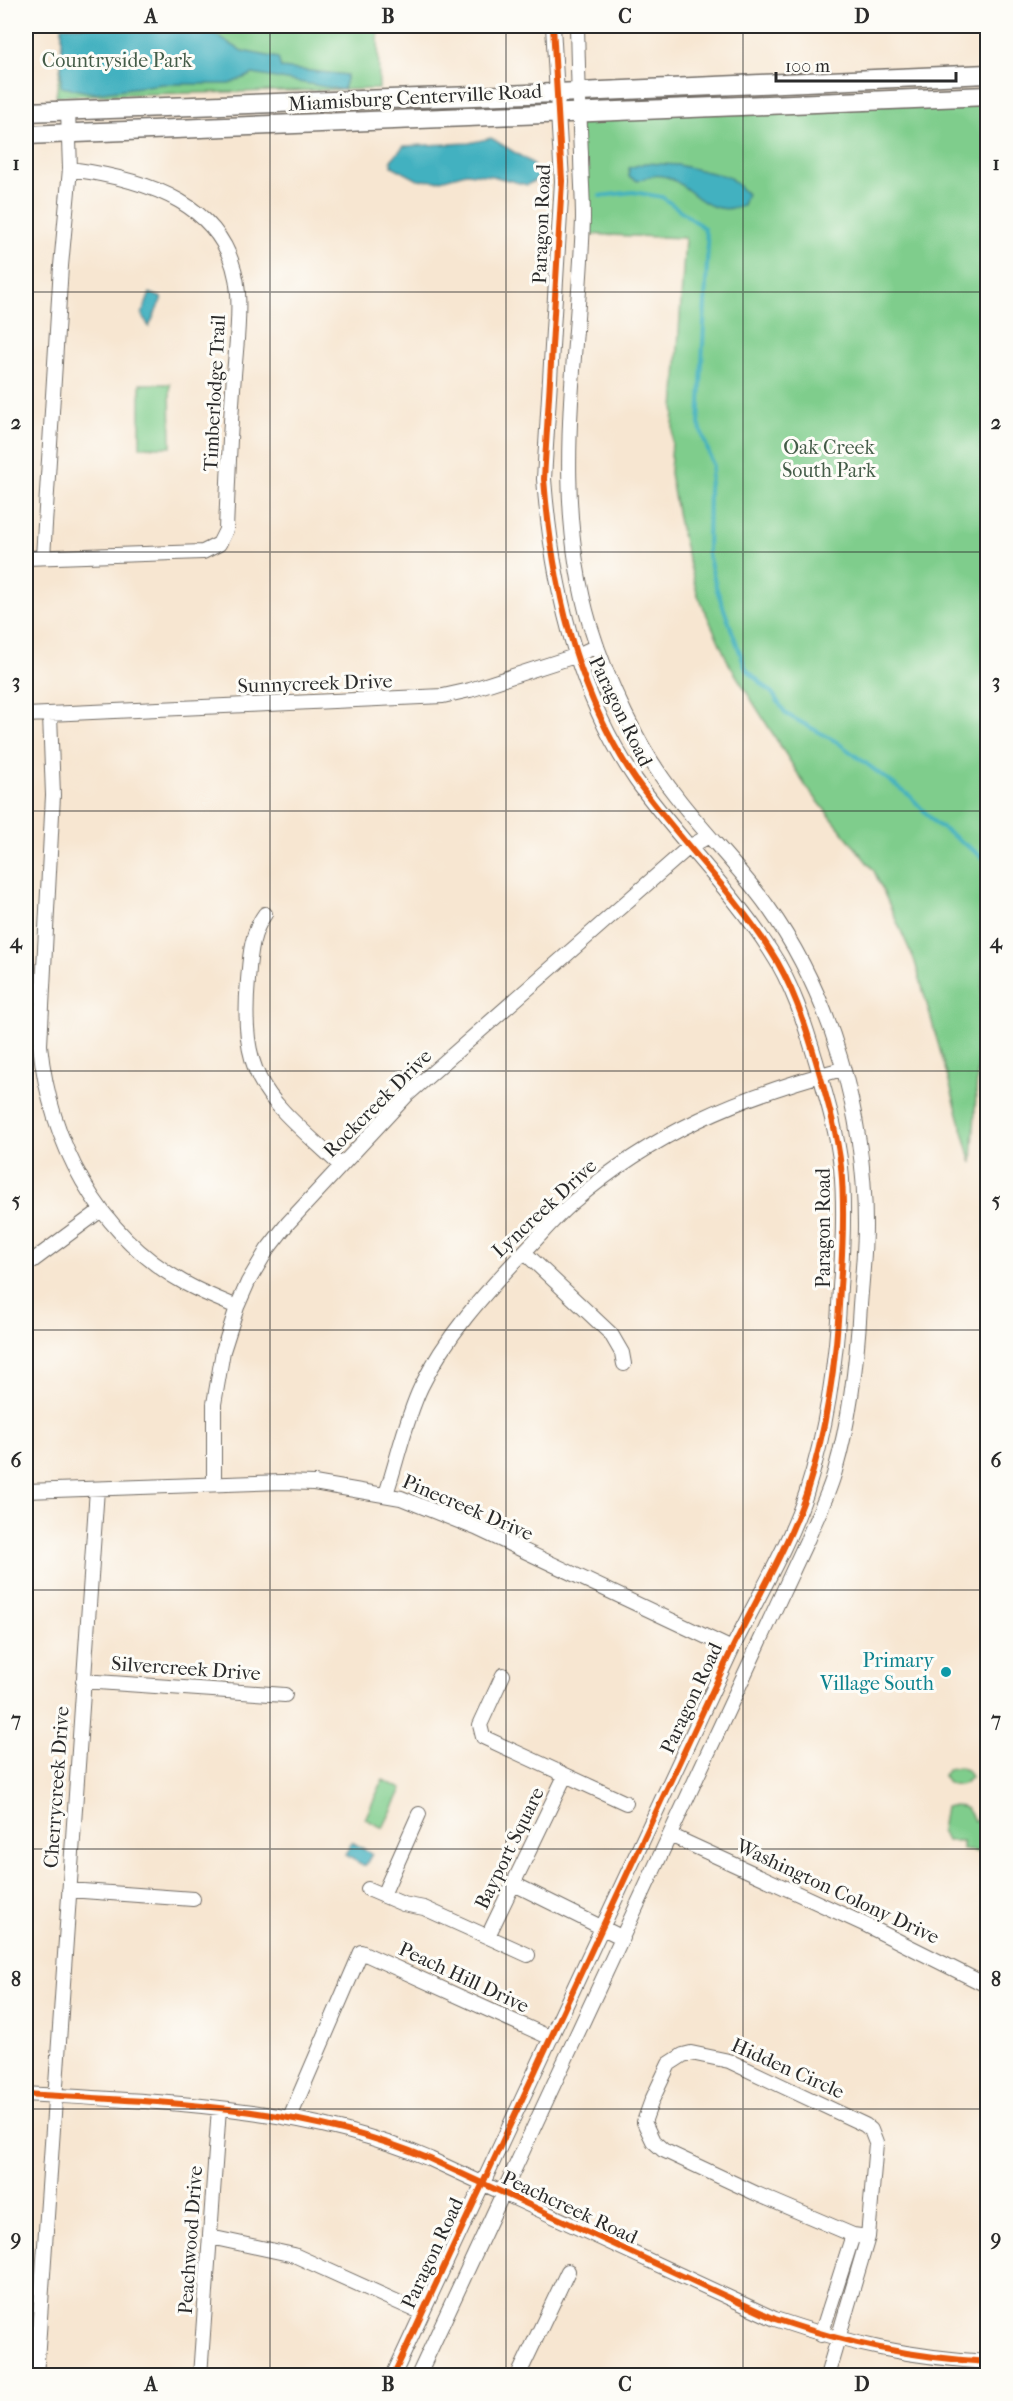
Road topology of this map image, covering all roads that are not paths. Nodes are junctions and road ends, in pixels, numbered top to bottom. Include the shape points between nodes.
1 (553, 26) edge
2 (577, 26) edge
3 (987, 74) edge
4 (854, 80) junction
5 (579, 91) junction
6 (556, 93) junction
7 (987, 96) edge
8 (294, 102) junction
9 (855, 102) junction
10 (68, 110) junction
11 (26, 112) edge
12 (557, 112) junction
13 (579, 112) junction
14 (295, 125) junction
15 (69, 133) junction
16 (26, 135) edge
17 (70, 169) junction
18 (43, 557) junction
19 (26, 558) edge
20 (597, 646) junction
21 (575, 656) junction
22 (26, 715) edge
23 (50, 715) junction
24 (709, 836) junction
25 (689, 847) junction
26 (265, 914) dead end
27 (842, 1069) junction
28 (820, 1075) junction
29 (341, 1166) junction
30 (101, 1210) junction
31 (524, 1252) junction
32 (31, 1262) dead end
33 (237, 1307) junction
34 (624, 1364) dead end
35 (214, 1483) junction
36 (97, 1489) junction
37 (26, 1491) edge
38 (386, 1494) junction
39 (732, 1649) junction
40 (503, 1675) dead end
41 (83, 1681) junction
42 (285, 1695) dead end
43 (565, 1776) junction
44 (626, 1803) dead end
45 (420, 1814) dead end
46 (670, 1835) junction
47 (514, 1884) junction
48 (368, 1889) dead end
49 (69, 1890) junction
50 (382, 1895) junction
51 (193, 1899) dead end
52 (602, 1926) junction
53 (488, 1936) junction
54 (623, 1938) junction
55 (528, 1955) dead end
56 (987, 1986) edge
57 (551, 2038) junction
58 (26, 2094) edge
59 (56, 2096) junction
60 (219, 2108) junction
61 (290, 2117) junction
62 (482, 2184) junction
63 (504, 2194) junction
64 (853, 2235) junction
65 (210, 2237) junction
66 (868, 2237) junction
67 (568, 2271) dead end
68 (422, 2313) junction
69 (821, 2334) junction
70 (838, 2340) junction
71 (987, 2362) edge
72 (36, 2376) edge
73 (200, 2376) edge
74 (393, 2376) edge
75 (418, 2376) edge
76 (519, 2376) edge
77 (827, 2376) edge

1 - 6 street, Paragon Road
2 - 5 street, Paragon Road
3 - 4 main road, Miamisburg Centerville Road
4 - 5 main road, Miamisburg Centerville Road
4 - 9 main road
5 - 6 main road, Miamisburg Centerville Road
5 - 13 street, Paragon Road
6 - 8 main road, Miamisburg Centerville Road
6 - 12 street, Paragon Road
7 - 9 main road, Miamisburg Centerville Road
8 - 10 main road, Miamisburg Centerville Road
8 - 14 main road
9 - 13 main road, Miamisburg Centerville Road
10 - 11 main road, Miamisburg Centerville Road
10 - 15 street
12 - 13 main road, Miamisburg Centerville Road
12 - 14 main road, Miamisburg Centerville Road
12 - 21 street, Paragon Road via 562,192 544,479 561,604
13 - 20 street, Paragon Road via 583,218 568,471 577,565
14 - 15 main road, Miamisburg Centerville Road
15 - 16 main road, Miamisburg Centerville Road
15 - 17 street
17 - 18 street
17 - 18 street, Timberlodge Trail via 124,178 171,197 208,221 230,255 238,311 226,530 219,544 203,552
18 - 19 street, Timberlodge Trail
20 - 21 street, Sunnycreek Drive
20 - 24 street, Paragon Road via 624,712 673,793
21 - 23 street, Sunnycreek Drive via 443,696
21 - 25 street, Paragon Road via 621,755
22 - 23 street, Sunnycreek Drive
23 - 30 street via 53,795 40,1018 43,1071 63,1144
24 - 25 street, Rockcreek Drive
24 - 27 street, Paragon Road via 769,909 798,955 815,987
25 - 28 street, Paragon Road via 772,952 802,1018
25 - 29 street, Rockcreek Drive via 407,1095
26 - 29 street via 254,934 247,996 246,1026 252,1063 277,1106
27 - 28 street, Lyncreek Drive
27 - 46 street, Paragon Road via 859,1146 865,1226 857,1355 845,1435 834,1477 808,1538
28 - 31 street, Lyncreek Drive via 736,1102 668,1135 586,1191
28 - 39 street, Paragon Road via 839,1154 843,1203 835,1370 805,1497
29 - 33 street, Rockcreek Drive via 267,1250
30 - 32 street
30 - 33 street via 158,1266
31 - 34 street via 611,1334
31 - 38 street, Lyncreek Drive via 466,1315 436,1359 410,1413
33 - 35 street, Rockcreek Drive via 217,1378
35 - 36 street, Pinecreek Drive
35 - 38 street, Pinecreek Drive via 314,1484
36 - 37 street, Pinecreek Drive
36 - 41 street, Cherrycreek Drive
38 - 39 street, Pinecreek Drive via 476,1528
39 - 52 street, Paragon Road
40 - 43 street via 480,1725 483,1737
41 - 42 street, Silvercreek Drive
41 - 49 street, Cherrycreek Drive
43 - 44 street
43 - 47 street, Bayport Square
45 - 50 street
46 - 54 street, Paragon Road
46 - 56 street, Washington Colony Drive
47 - 52 street
47 - 53 street, Bayport Square
48 - 50 street
49 - 51 street
49 - 59 street, Cherrycreek Drive
50 - 53 street via 424,1908
52 - 54 street
52 - 57 street, Paragon Road
53 - 55 street
54 - 63 street, Paragon Road
57 - 61 street, Peach Hill Drive via 361,1952
57 - 62 street, Paragon Road
58 - 59 street, Peachcreek Road
59 - 60 street, Peachcreek Road
59 - 72 street, Cherrycreek Drive
60 - 61 street, Peachcreek Road
60 - 65 street, Peachwood Drive
61 - 62 street, Peachcreek Road via 403,2148
62 - 63 street, Peachcreek Road
62 - 68 street, Paragon Road
63 - 69 street, Peachcreek Road via 725,2298
63 - 75 street, Paragon Road
64 - 66 street, Hidden Circle
64 - 66 street, Hidden Circle via 660,2148 646,2131 644,2122 669,2064 691,2053 714,2056 871,2130 876,2144
64 - 69 street
65 - 68 street via 294,2255
65 - 73 street, Peachwood Drive
66 - 70 street, Hidden Circle
67 - 76 street
68 - 74 street, Paragon Road
69 - 70 street, Peachcreek Road
70 - 71 street, Peachcreek Road via 935,2359
70 - 77 street, Hidden Circle

